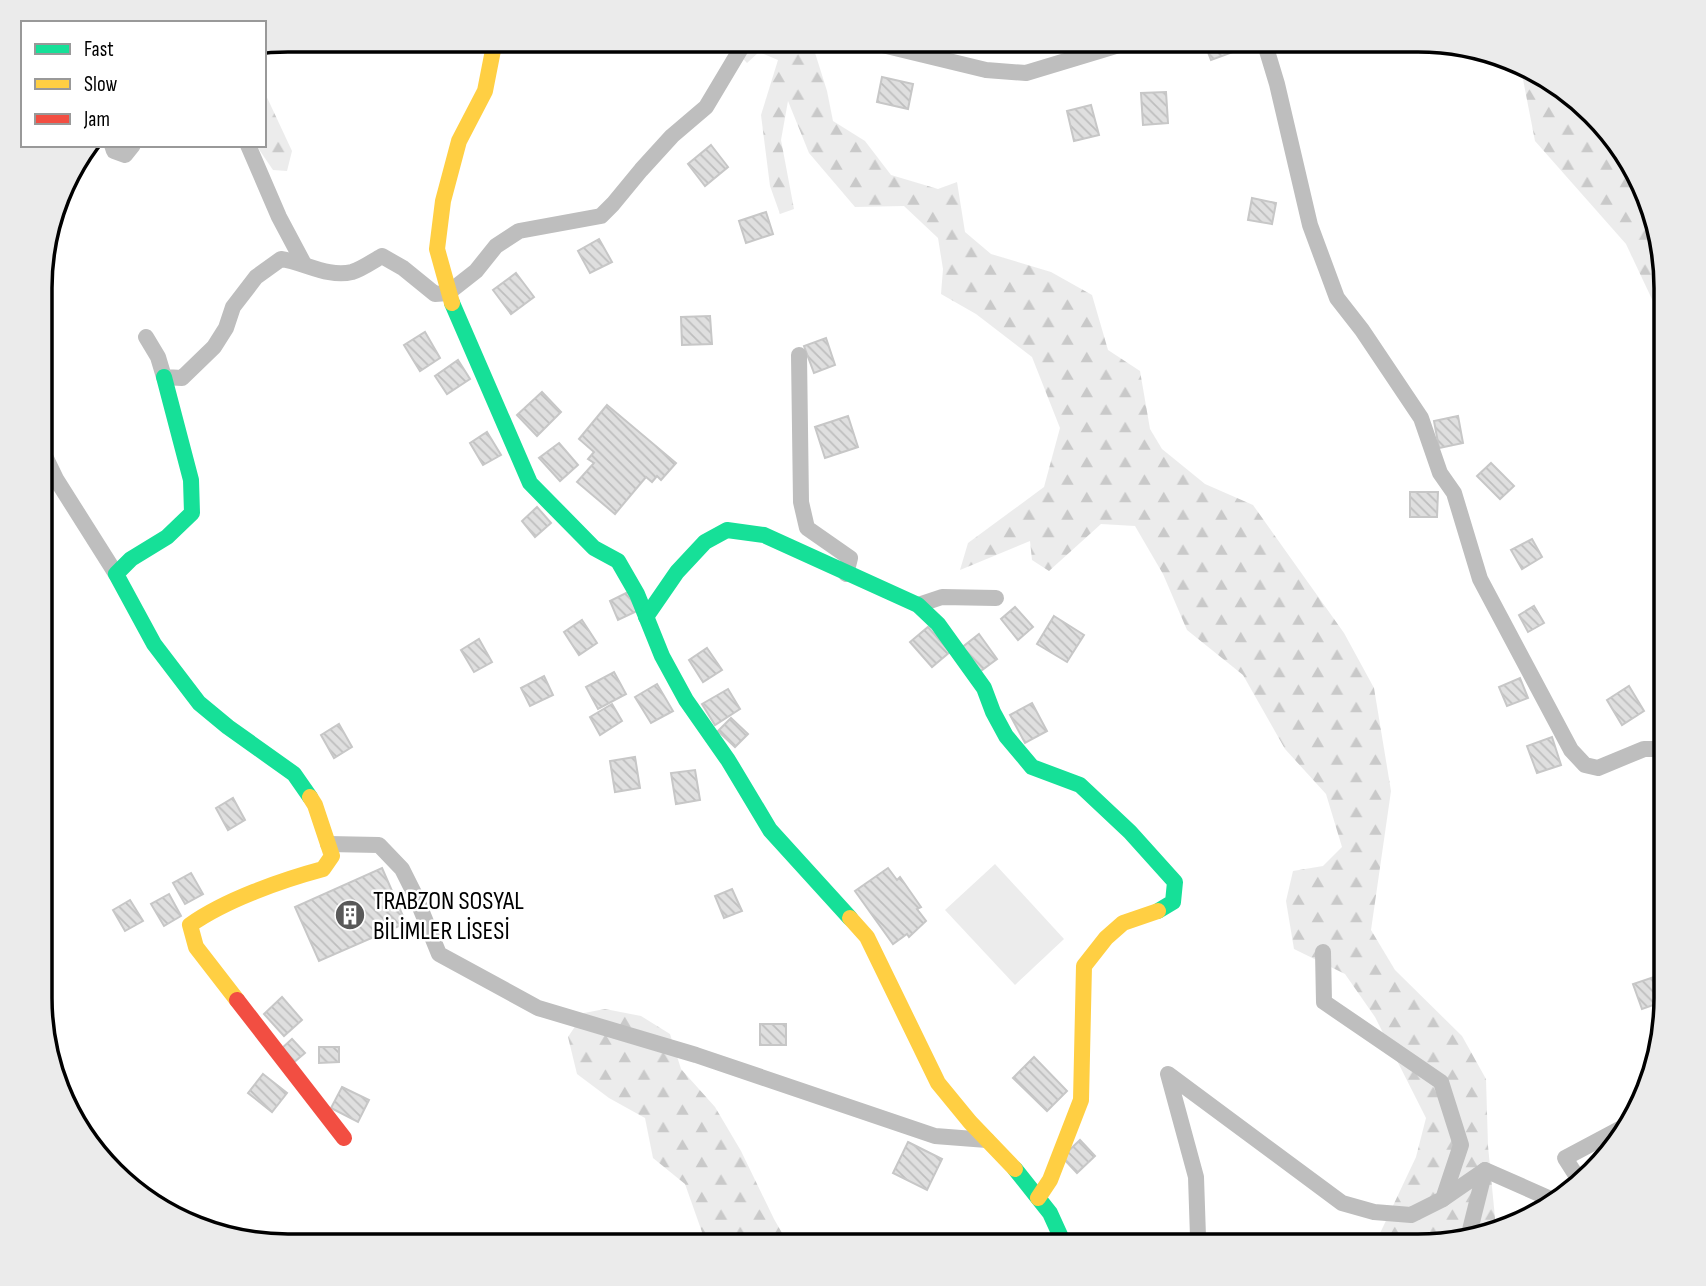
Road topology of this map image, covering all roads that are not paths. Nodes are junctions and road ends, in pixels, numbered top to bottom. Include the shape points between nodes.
1 (492, 53) edge
2 (738, 53) edge
3 (918, 53) edge
4 (1092, 53) edge
5 (1268, 53) edge
6 (113, 147) edge
7 (131, 147) edge
8 (249, 147) edge
9 (304, 264) junction
10 (448, 293) junction
11 (146, 337) dead end
12 (799, 355) dead end
13 (164, 377) junction
14 (52, 471) edge
15 (116, 574) junction
16 (846, 574) junction
17 (996, 598) dead end
18 (918, 605) junction
19 (646, 617) junction
20 (1653, 749) edge
21 (328, 844) junction
22 (1323, 952) dead end
23 (1610, 1134) edge
24 (344, 1138) dead end
25 (988, 1140) junction
26 (1485, 1170) junction
27 (1574, 1173) edge
28 (1545, 1196) edge
29 (1038, 1198) junction
30 (1443, 1199) junction
31 (1471, 1227) edge
32 (1059, 1234) edge
33 (1198, 1234) edge

1 - 10 street via 485,91 459,141 443,201 437,249
2 - 10 street via 706,107 672,136 601,216 519,231 496,246 476,271
3 - 4 street via 986,70 1026,73
5 - 20 street via 1310,225 1337,298 1421,418 1440,474 1454,493 1480,579 1571,750 1585,765 1598,768
6 - 7 street via 125,155
8 - 9 street
9 - 10 street via 323,271 352,272 383,256 435,294
9 - 13 street via 281,259 256,277 233,307 214,347 182,378
10 - 19 street via 530,483 594,548 618,561
11 - 13 street
12 - 16 street via 802,502 807,528 850,558
13 - 15 street via 191,481 192,513 158,544 129,557
14 - 15 street
15 - 21 street via 154,644 199,703 294,774 315,805
16 - 18 street
16 - 19 street via 764,535 727,530 705,542 677,572
17 - 18 street via 942,597
18 - 29 street via 938,624 984,688 1006,736 1032,767 1080,785 1175,882 1173,902 1123,923 1084,966 1081,1100 1050,1180
19 - 25 street via 686,700 770,830 867,937 938,1083
21 - 24 street via 332,856 323,869 292,877 190,925 196,947
21 - 25 street via 379,845 402,869 439,954 538,1008 696,1055 935,1136
22 - 30 street via 1324,1002 1441,1082 1461,1145
23 - 27 street via 1564,1158
25 - 29 street
26 - 28 street
26 - 30 street
26 - 31 street
29 - 32 street
30 - 33 street via 1411,1214 1374,1212 1342,1203 1168,1074 1196,1177

